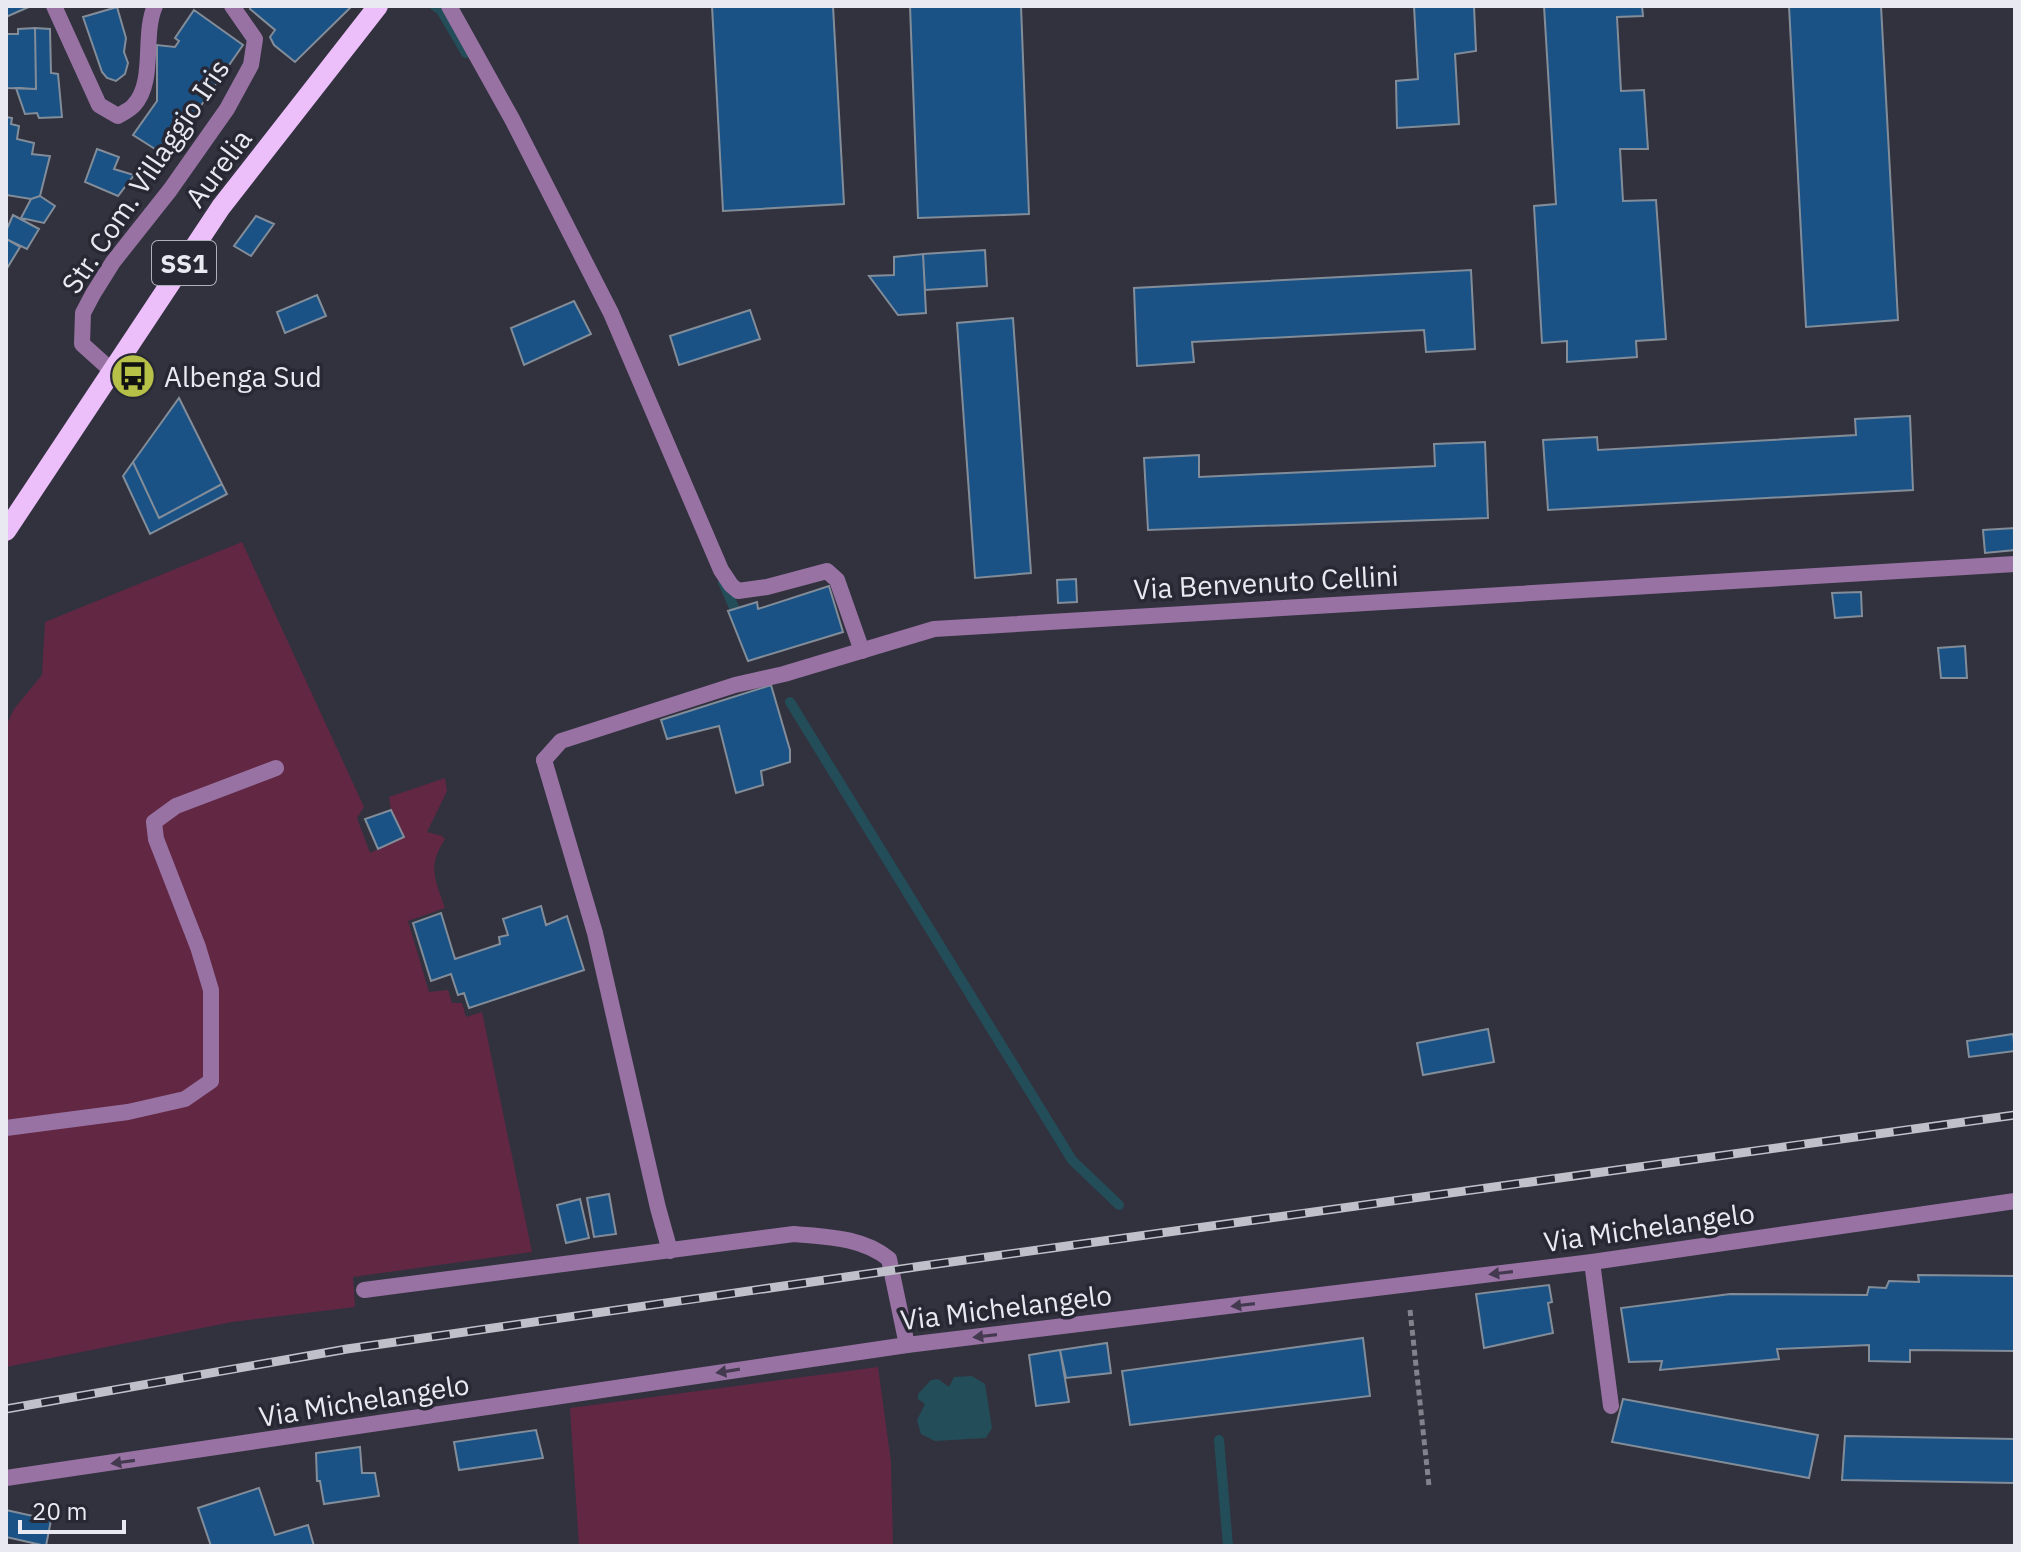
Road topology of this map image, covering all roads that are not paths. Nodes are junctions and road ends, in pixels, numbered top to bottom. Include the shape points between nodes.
1 (54, 6) edge
2 (155, 6) edge
3 (232, 6) edge
4 (378, 6) edge
5 (449, 6) edge
6 (112, 371) junction
7 (6, 531) edge
8 (2015, 564) edge
9 (862, 651) junction
10 (276, 768) dead end
11 (6, 1128) edge
12 (2015, 1201) edge
13 (670, 1251) junction
14 (1586, 1263) junction
15 (364, 1290) dead end
16 (907, 1345) junction
17 (1611, 1406) dead end
18 (6, 1478) edge

1 - 2 street, Str. Com. Villaggio Iris via 99,105 118,116 135,105 147,77 149,21
3 - 6 street, Str. Com. Villaggio Iris via 255,39 251,65 227,109 113,262 83,313 82,344
4 - 6 main road, Aurelia / SS1 via 221,207
5 - 9 street via 611,313 726,577 738,591 827,571 837,580
6 - 7 main road, Aurelia / SS1
8 - 9 street, Via Benvenuto Cellini via 934,629
9 - 13 street, Via Benvenuto Cellini via 561,741 544,760 595,933
10 - 11 street via 176,806 154,822 211,990 211,1081 185,1099
12 - 14 street, Via Michelangelo
13 - 15 street
13 - 16 street via 794,1234 843,1239 878,1250 889,1259
14 -> 16 street, Via Michelangelo
14 - 17 street
16 -> 18 street, Via Michelangelo

